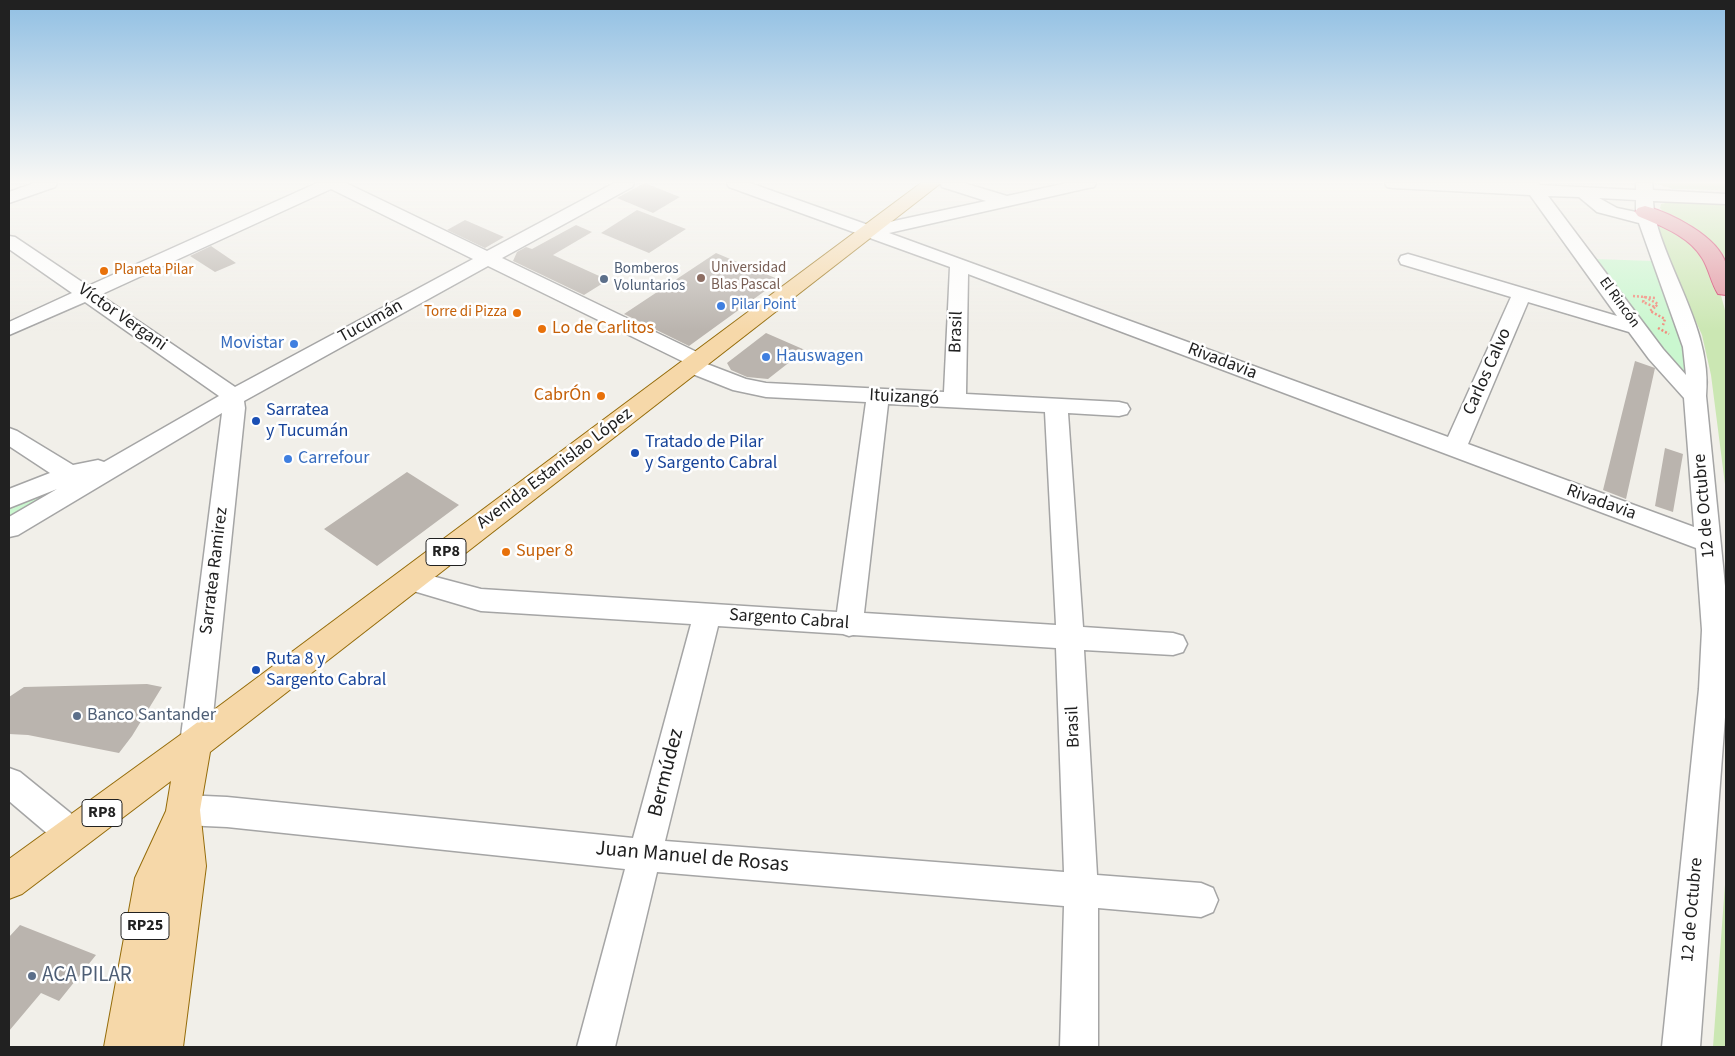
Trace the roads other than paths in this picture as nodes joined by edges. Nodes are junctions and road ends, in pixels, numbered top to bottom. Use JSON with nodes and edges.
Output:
{"nodes":[{"id":1,"x":223,"y":232,"type":"edge"},
{"id":2,"x":432,"y":232,"type":"edge"},
{"id":3,"x":536,"y":232,"type":"edge"},
{"id":4,"x":868,"y":232,"type":"joint"},
{"id":5,"x":1580,"y":232,"type":"edge"},
{"id":6,"x":1650,"y":232,"type":"edge"},
{"id":7,"x":1687,"y":232,"type":"edge"},
{"id":8,"x":9,"y":241,"type":"edge"},
{"id":9,"x":487,"y":259,"type":"junction"},
{"id":10,"x":1408,"y":260,"type":"dead end"},
{"id":11,"x":959,"y":264,"type":"junction"},
{"id":12,"x":1726,"y":288,"type":"edge"},
{"id":13,"x":87,"y":294,"type":"junction"},
{"id":14,"x":1522,"y":294,"type":"junction"},
{"id":15,"x":1646,"y":327,"type":"junction"},
{"id":16,"x":9,"y":329,"type":"edge"},
{"id":17,"x":695,"y":363,"type":"junction"},
{"id":18,"x":878,"y":396,"type":"junction"},
{"id":19,"x":1695,"y":396,"type":"junction"},
{"id":20,"x":232,"y":398,"type":"junction"},
{"id":21,"x":955,"y":401,"type":"junction"},
{"id":22,"x":1056,"y":407,"type":"junction"},
{"id":23,"x":1119,"y":409,"type":"dead end"},
{"id":24,"x":9,"y":436,"type":"edge"},
{"id":25,"x":1454,"y":449,"type":"junction"},
{"id":26,"x":36,"y":452,"type":"junction"},
{"id":27,"x":118,"y":464,"type":"junction"},
{"id":28,"x":70,"y":474,"type":"junction"},
{"id":29,"x":9,"y":495,"type":"edge"},
{"id":30,"x":9,"y":499,"type":"edge"},
{"id":31,"x":60,"y":499,"type":"junction"},
{"id":32,"x":9,"y":528,"type":"edge"},
{"id":33,"x":1708,"y":542,"type":"junction"},
{"id":34,"x":409,"y":580,"type":"junction"},
{"id":35,"x":708,"y":614,"type":"junction"},
{"id":36,"x":849,"y":625,"type":"junction"},
{"id":37,"x":1070,"y":639,"type":"junction"},
{"id":38,"x":1173,"y":644,"type":"dead end"},
{"id":39,"x":195,"y":744,"type":"junction"},
{"id":40,"x":9,"y":782,"type":"edge"},
{"id":41,"x":183,"y":810,"type":"junction"},
{"id":42,"x":73,"y":835,"type":"junction"},
{"id":43,"x":645,"y":855,"type":"junction"},
{"id":44,"x":9,"y":881,"type":"edge"},
{"id":45,"x":1081,"y":889,"type":"junction"},
{"id":46,"x":1201,"y":900,"type":"dead end"},
{"id":47,"x":124,"y":1047,"type":"edge"},
{"id":48,"x":162,"y":1047,"type":"edge"},
{"id":49,"x":596,"y":1047,"type":"edge"},
{"id":50,"x":1079,"y":1047,"type":"edge"},
{"id":51,"x":1680,"y":1047,"type":"edge"}],
"edges":[{"from":1,"to":13,"type":"street"},
{"from":2,"to":9,"type":"street","name":"Ituizangó"},
{"from":3,"to":9,"type":"street","name":"Tucumán"},
{"from":4,"to":11,"type":"street","name":"Rivadavia"},
{"from":4,"to":17,"type":"main road","name":"Avenida Estanislao López","number":"RP8"},
{"from":5,"to":15,"type":"street","name":"El Rincón"},
{"from":6,"to":19,"type":"street","name":"12 de Octubre"},
{"from":7,"to":12,"type":"highway"},
{"from":8,"to":13,"type":"street","name":"Víctor Vergani"},
{"from":9,"to":17,"type":"street","name":"Ituizangó"},
{"from":9,"to":20,"type":"street","name":"Tucumán"},
{"from":10,"to":14,"type":"street"},
{"from":11,"to":21,"type":"street","name":"Brasil"},
{"from":11,"to":25,"type":"street","name":"Rivadavia"},
{"from":13,"to":16,"type":"street"},
{"from":13,"to":20,"type":"street","name":"Víctor Vergani"},
{"from":14,"to":15,"type":"street"},
{"from":14,"to":25,"type":"street","name":"Carlos Calvo"},
{"from":15,"to":19,"type":"street","name":"El Rincón"},
{"from":17,"to":18,"type":"street","name":"Ituizangó"},
{"from":17,"to":34,"type":"main road","name":"Avenida Estanislao López","number":"RP8"},
{"from":18,"to":21,"type":"street","name":"Ituizangó"},
{"from":18,"to":36,"type":"street"},
{"from":19,"to":33,"type":"street","name":"12 de Octubre"},
{"from":20,"to":27,"type":"street","name":"Tucumán"},
{"from":20,"to":39,"type":"street","name":"Sarratea Ramirez","number":"RP25"},
{"from":21,"to":22,"type":"street","name":"Ituizangó"},
{"from":22,"to":23,"type":"street","name":"Ituizangó"},
{"from":22,"to":37,"type":"street","name":"Brasil"},
{"from":24,"to":26,"type":"street"},
{"from":25,"to":33,"type":"street","name":"Rivadavia"},
{"from":26,"to":28,"type":"street"},
{"from":26,"to":29,"type":"street"},
{"from":27,"to":28,"type":"street","name":"Tucumán"},
{"from":27,"to":31,"type":"street","name":"Tucumán"},
{"from":28,"to":30,"type":"street","name":"Tucumán"},
{"from":28,"to":31,"type":"street"},
{"from":31,"to":32,"type":"street","name":"Tucumán"},
{"from":33,"to":51,"type":"street","name":"12 de Octubre"},
{"from":34,"to":35,"type":"street","name":"Sargento Cabral"},
{"from":34,"to":39,"type":"main road","name":"Avenida Estanislao López","number":"RP8"},
{"from":35,"to":36,"type":"street","name":"Sargento Cabral"},
{"from":35,"to":43,"type":"street","name":"Bermúdez"},
{"from":36,"to":37,"type":"street","name":"Sargento Cabral"},
{"from":37,"to":38,"type":"street","name":"Sargento Cabral"},
{"from":37,"to":45,"type":"street","name":"Brasil"},
{"from":39,"to":41,"type":"main road","number":"RP25"},
{"from":39,"to":42,"type":"main road","name":"Avenida Estanislao López","number":"RP8"},
{"from":40,"to":42,"type":"street"},
{"from":41,"to":43,"type":"street","name":"Juan Manuel de Rosas"},
{"from":41,"to":47,"type":"main road","number":"RP25"},
{"from":41,"to":48,"type":"main road","number":"RP25"},
{"from":42,"to":44,"type":"main road","name":"Avenida Estanislao López","number":"RP8"},
{"from":43,"to":45,"type":"street","name":"Juan Manuel de Rosas"},
{"from":43,"to":49,"type":"street","name":"Bermúdez"},
{"from":45,"to":46,"type":"street","name":"Juan Manuel de Rosas"},
{"from":45,"to":50,"type":"street","name":"Brasil"}]}
